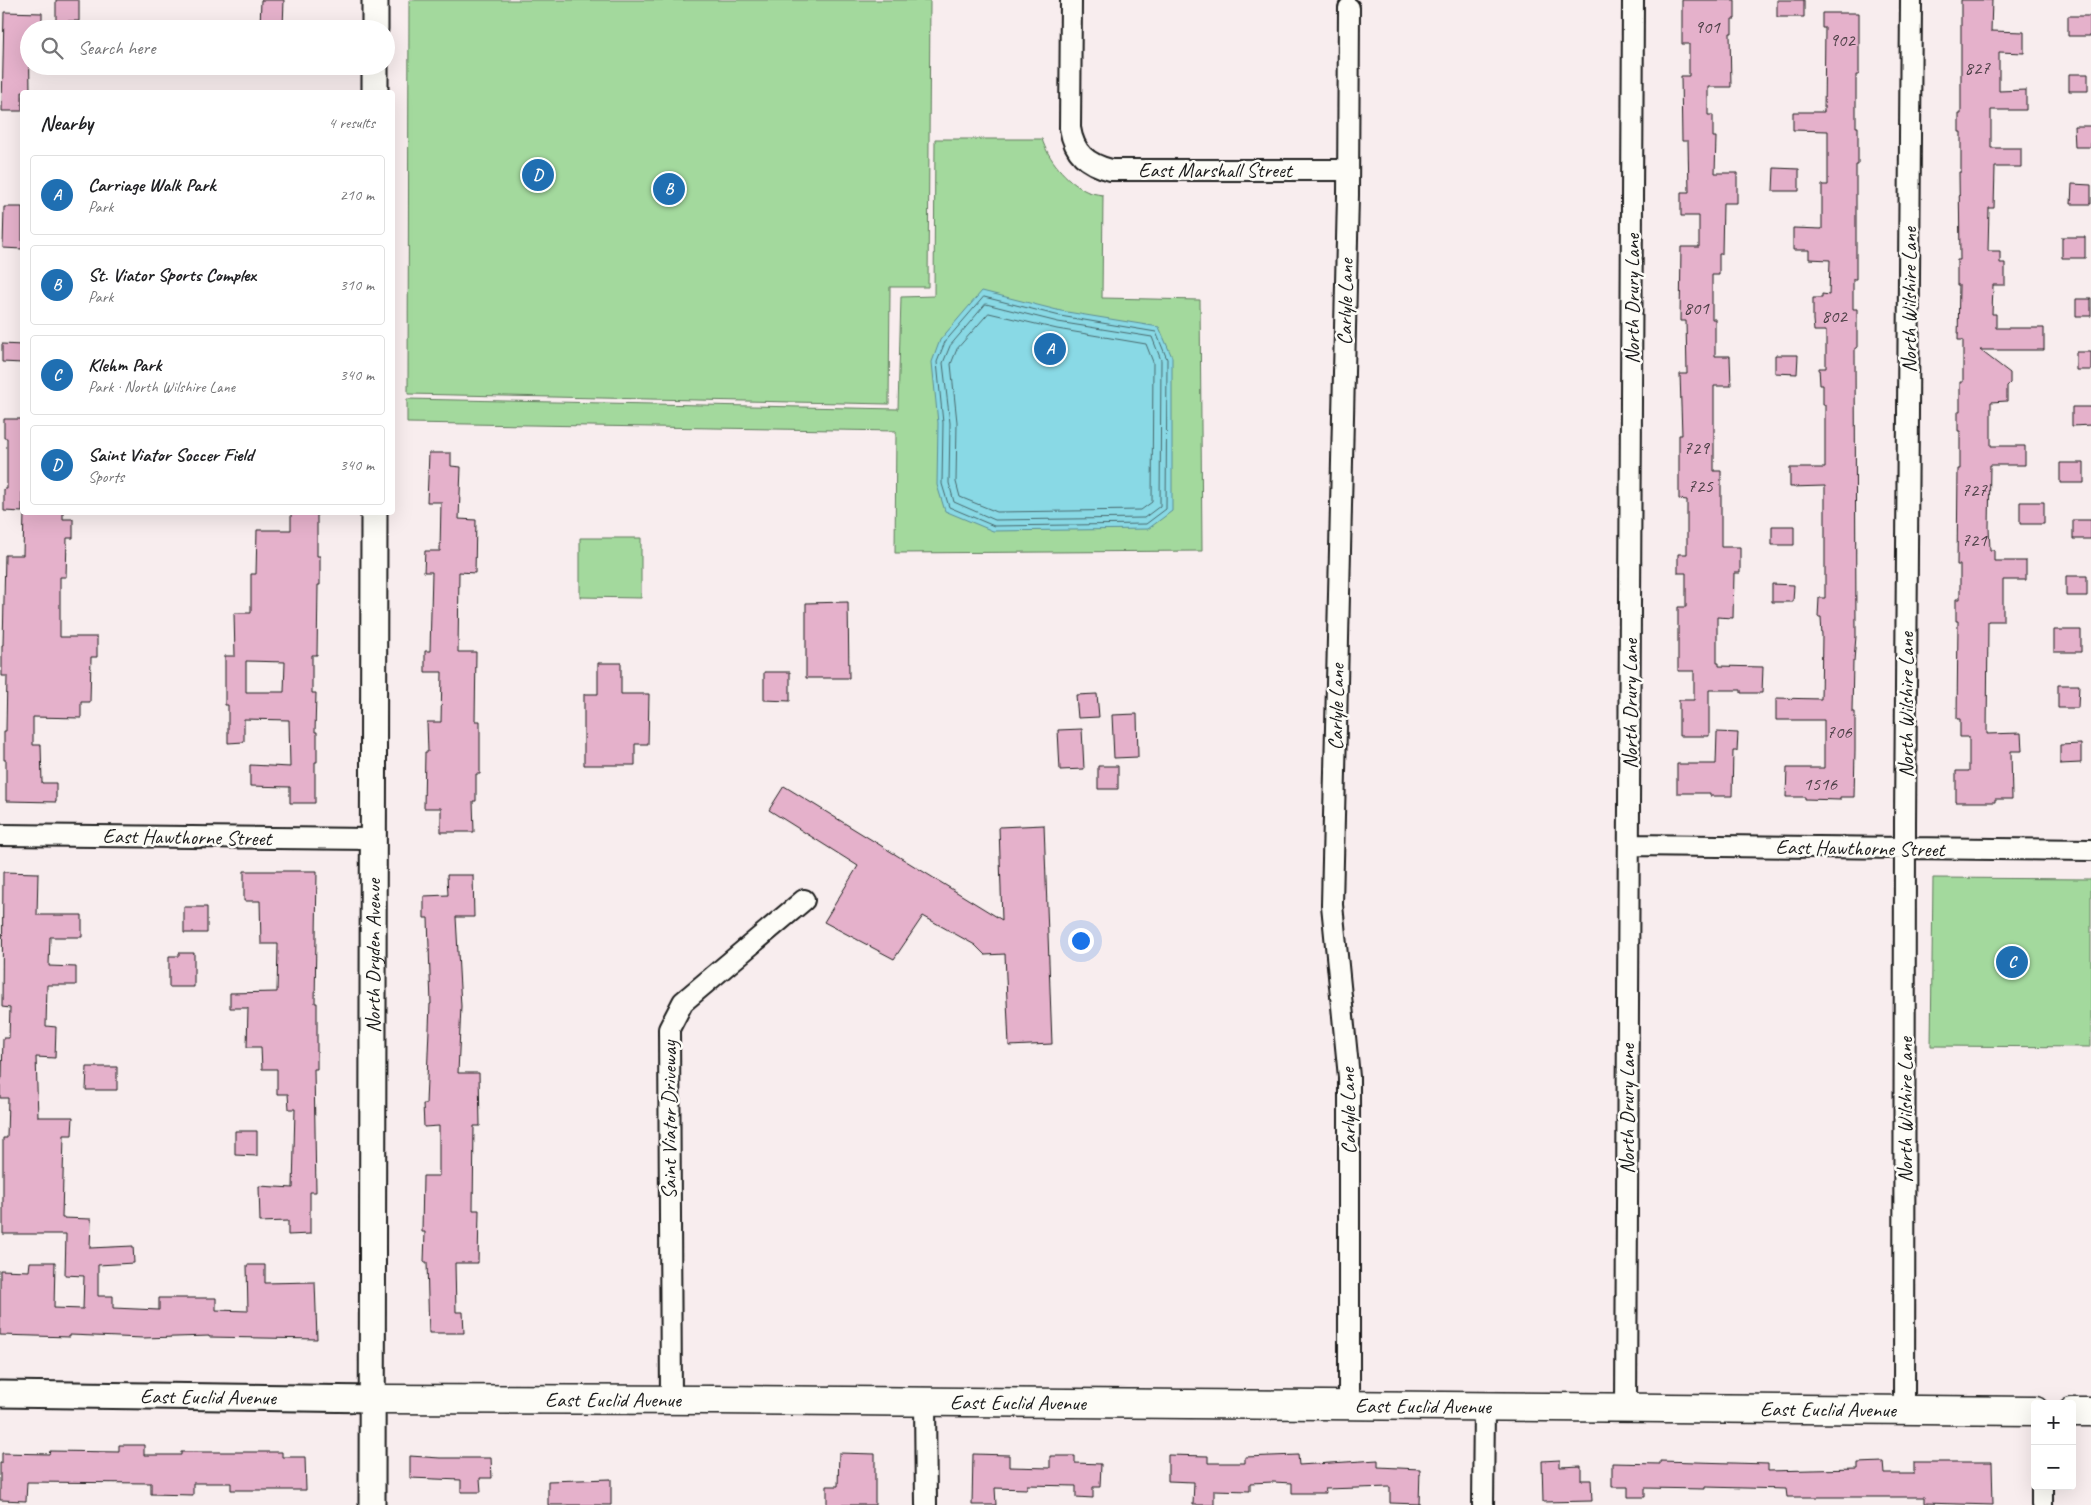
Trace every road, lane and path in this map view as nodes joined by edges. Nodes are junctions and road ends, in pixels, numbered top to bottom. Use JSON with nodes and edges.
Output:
{"nodes":[{"id":1,"x":375,"y":0,"type":"edge"},
{"id":2,"x":1070,"y":0,"type":"edge"},
{"id":3,"x":1633,"y":0,"type":"edge"},
{"id":4,"x":1911,"y":0,"type":"edge"},
{"id":5,"x":1349,"y":8,"type":"dead end"},
{"id":6,"x":375,"y":20,"type":"edge"},
{"id":7,"x":375,"y":75,"type":"edge"},
{"id":8,"x":375,"y":90,"type":"edge"},
{"id":9,"x":1348,"y":170,"type":"junction"},
{"id":10,"x":374,"y":515,"type":"edge"},
{"id":11,"x":0,"y":836,"type":"edge"},
{"id":12,"x":373,"y":839,"type":"junction"},
{"id":13,"x":1629,"y":845,"type":"junction"},
{"id":14,"x":1905,"y":848,"type":"junction"},
{"id":15,"x":2091,"y":850,"type":"edge"},
{"id":16,"x":804,"y":900,"type":"dead end"},
{"id":17,"x":0,"y":1394,"type":"edge"},
{"id":18,"x":374,"y":1399,"type":"junction"},
{"id":19,"x":671,"y":1400,"type":"junction"},
{"id":20,"x":925,"y":1402,"type":"junction"},
{"id":21,"x":1349,"y":1406,"type":"junction"},
{"id":22,"x":1484,"y":1407,"type":"junction"},
{"id":23,"x":1626,"y":1408,"type":"junction"},
{"id":24,"x":1904,"y":1410,"type":"junction"},
{"id":25,"x":2031,"y":1411,"type":"edge"},
{"id":26,"x":2076,"y":1412,"type":"edge"},
{"id":27,"x":2091,"y":1412,"type":"edge"},
{"id":28,"x":2042,"y":1490,"type":"edge"},
{"id":29,"x":372,"y":1505,"type":"edge"},
{"id":30,"x":926,"y":1505,"type":"edge"},
{"id":31,"x":1483,"y":1505,"type":"edge"},
{"id":32,"x":2042,"y":1505,"type":"edge"}],
"edges":[{"from":1,"to":6,"type":"street"},
{"from":2,"to":9,"type":"street","name":"East Marshall Street"},
{"from":3,"to":13,"type":"street","name":"North Drury Lane"},
{"from":4,"to":14,"type":"street","name":"North Wilshire Lane"},
{"from":5,"to":9,"type":"street","name":"Carlyle Lane"},
{"from":7,"to":8,"type":"street"},
{"from":9,"to":21,"type":"street","name":"Carlyle Lane"},
{"from":10,"to":12,"type":"street","name":"North Dryden Avenue"},
{"from":11,"to":12,"type":"street","name":"East Hawthorne Street"},
{"from":12,"to":18,"type":"street","name":"North Dryden Avenue"},
{"from":13,"to":14,"type":"street","name":"East Hawthorne Street"},
{"from":13,"to":23,"type":"street","name":"North Drury Lane"},
{"from":14,"to":15,"type":"street","name":"East Hawthorne Street"},
{"from":14,"to":24,"type":"street","name":"North Wilshire Lane"},
{"from":16,"to":19,"type":"street","name":"Saint Viator Driveway"},
{"from":17,"to":18,"type":"street","name":"East Euclid Avenue"},
{"from":18,"to":19,"type":"main road","name":"East Euclid Avenue"},
{"from":18,"to":29,"type":"street","name":"North Dryden Avenue"},
{"from":19,"to":20,"type":"main road","name":"East Euclid Avenue"},
{"from":20,"to":21,"type":"main road","name":"East Euclid Avenue"},
{"from":20,"to":30,"type":"street"},
{"from":21,"to":22,"type":"main road","name":"East Euclid Avenue"},
{"from":22,"to":23,"type":"main road","name":"East Euclid Avenue"},
{"from":22,"to":31,"type":"street"},
{"from":23,"to":24,"type":"main road","name":"East Euclid Avenue"},
{"from":24,"to":25,"type":"main road","name":"East Euclid Avenue"},
{"from":26,"to":27,"type":"main road"},
{"from":28,"to":32,"type":"street"}]}
